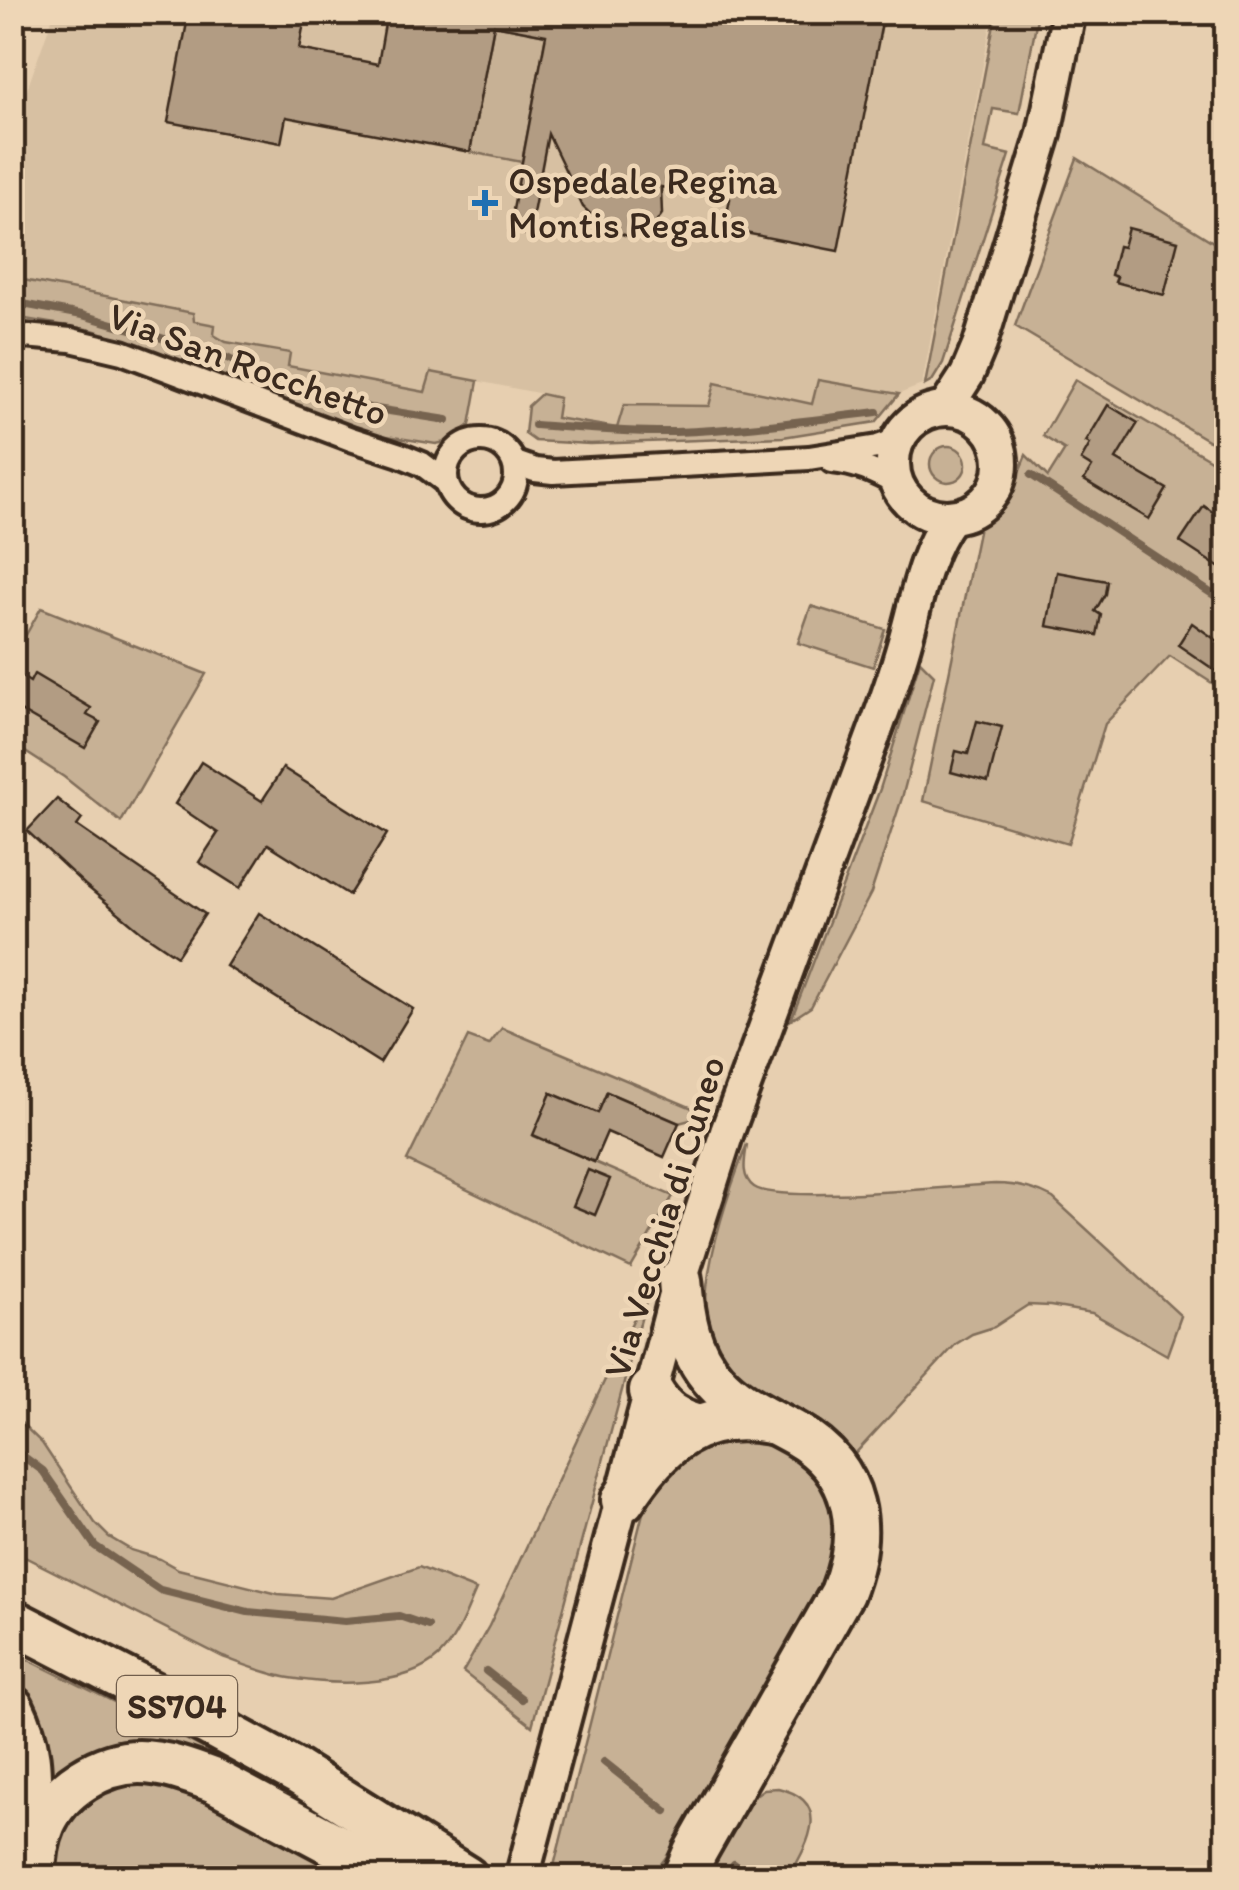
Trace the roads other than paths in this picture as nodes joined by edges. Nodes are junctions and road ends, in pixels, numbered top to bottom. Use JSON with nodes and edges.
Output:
{"nodes":[{"id":1,"x":1069,"y":12,"type":"edge"},
{"id":2,"x":12,"y":336,"type":"edge"},
{"id":3,"x":980,"y":344,"type":"junction"},
{"id":4,"x":945,"y":409,"type":"junction"},
{"id":5,"x":978,"y":419,"type":"junction"},
{"id":6,"x":898,"y":440,"type":"junction"},
{"id":7,"x":454,"y":451,"type":"junction"},
{"id":8,"x":400,"y":455,"type":"junction"},
{"id":9,"x":809,"y":458,"type":"junction"},
{"id":10,"x":515,"y":463,"type":"junction"},
{"id":11,"x":553,"y":472,"type":"junction"},
{"id":12,"x":446,"y":482,"type":"junction"},
{"id":13,"x":897,"y":484,"type":"junction"},
{"id":14,"x":514,"y":490,"type":"junction"},
{"id":15,"x":935,"y":514,"type":"junction"},
{"id":16,"x":680,"y":1280,"type":"junction"},
{"id":17,"x":712,"y":1378,"type":"junction"},
{"id":18,"x":652,"y":1388,"type":"junction"},
{"id":19,"x":770,"y":1422,"type":"junction"},
{"id":20,"x":700,"y":1426,"type":"junction"},
{"id":21,"x":623,"y":1500,"type":"junction"},
{"id":22,"x":12,"y":1621,"type":"edge"},
{"id":23,"x":12,"y":1708,"type":"edge"},
{"id":24,"x":338,"y":1798,"type":"junction"},
{"id":25,"x":684,"y":1869,"type":"edge"},
{"id":26,"x":33,"y":1878,"type":"edge"},
{"id":27,"x":396,"y":1878,"type":"edge"},
{"id":28,"x":466,"y":1878,"type":"edge"},
{"id":29,"x":503,"y":1878,"type":"edge"},
{"id":30,"x":522,"y":1878,"type":"edge"}],
"edges":[{"from":1,"to":3,"type":"street"},
{"from":2,"to":8,"type":"street","name":"Via San Rocchetto"},
{"from":3,"to":4,"type":"street"},
{"from":3,"to":5,"type":"street"},
{"from":4,"to":5,"type":"street"},
{"from":4,"to":6,"type":"street"},
{"from":5,"to":15,"type":"street"},
{"from":6,"to":9,"type":"street","name":"Via San Rocchetto"},
{"from":6,"to":13,"type":"street"},
{"from":7,"to":8,"type":"street","name":"Via San Rocchetto"},
{"from":7,"to":10,"type":"street","name":"Via San Rocchetto"},
{"from":7,"to":12,"type":"street"},
{"from":8,"to":12,"type":"street","name":"Via San Rocchetto"},
{"from":9,"to":11,"type":"street","name":"Via San Rocchetto"},
{"from":9,"to":13,"type":"street","name":"Via San Rocchetto"},
{"from":10,"to":11,"type":"street","name":"Via San Rocchetto"},
{"from":10,"to":14,"type":"street"},
{"from":11,"to":14,"type":"street","name":"Via San Rocchetto"},
{"from":12,"to":14,"type":"street","name":"Via San Rocchetto"},
{"from":13,"to":15,"type":"street"},
{"from":15,"to":16,"type":"street","name":"Via Vecchia di Cuneo"},
{"from":16,"to":17,"type":"highway"},
{"from":16,"to":18,"type":"street","name":"Via Vecchia di Cuneo"},
{"from":17,"to":18,"type":"highway"},
{"from":17,"to":19,"type":"highway"},
{"from":18,"to":20,"type":"highway"},
{"from":18,"to":21,"type":"street","name":"Via Vecchia di Cuneo"},
{"from":19,"to":20,"type":"highway"},
{"from":19,"to":25,"type":"highway"},
{"from":20,"to":21,"type":"highway"},
{"from":21,"to":30,"type":"street","name":"Via Vecchia di Cuneo"},
{"from":22,"to":24,"type":"highway","number":"SS704"},
{"from":23,"to":26,"type":"highway"},
{"from":24,"to":28,"type":"highway","number":"SS704"},
{"from":24,"to":29,"type":"highway"},
{"from":26,"to":27,"type":"highway"}]}
